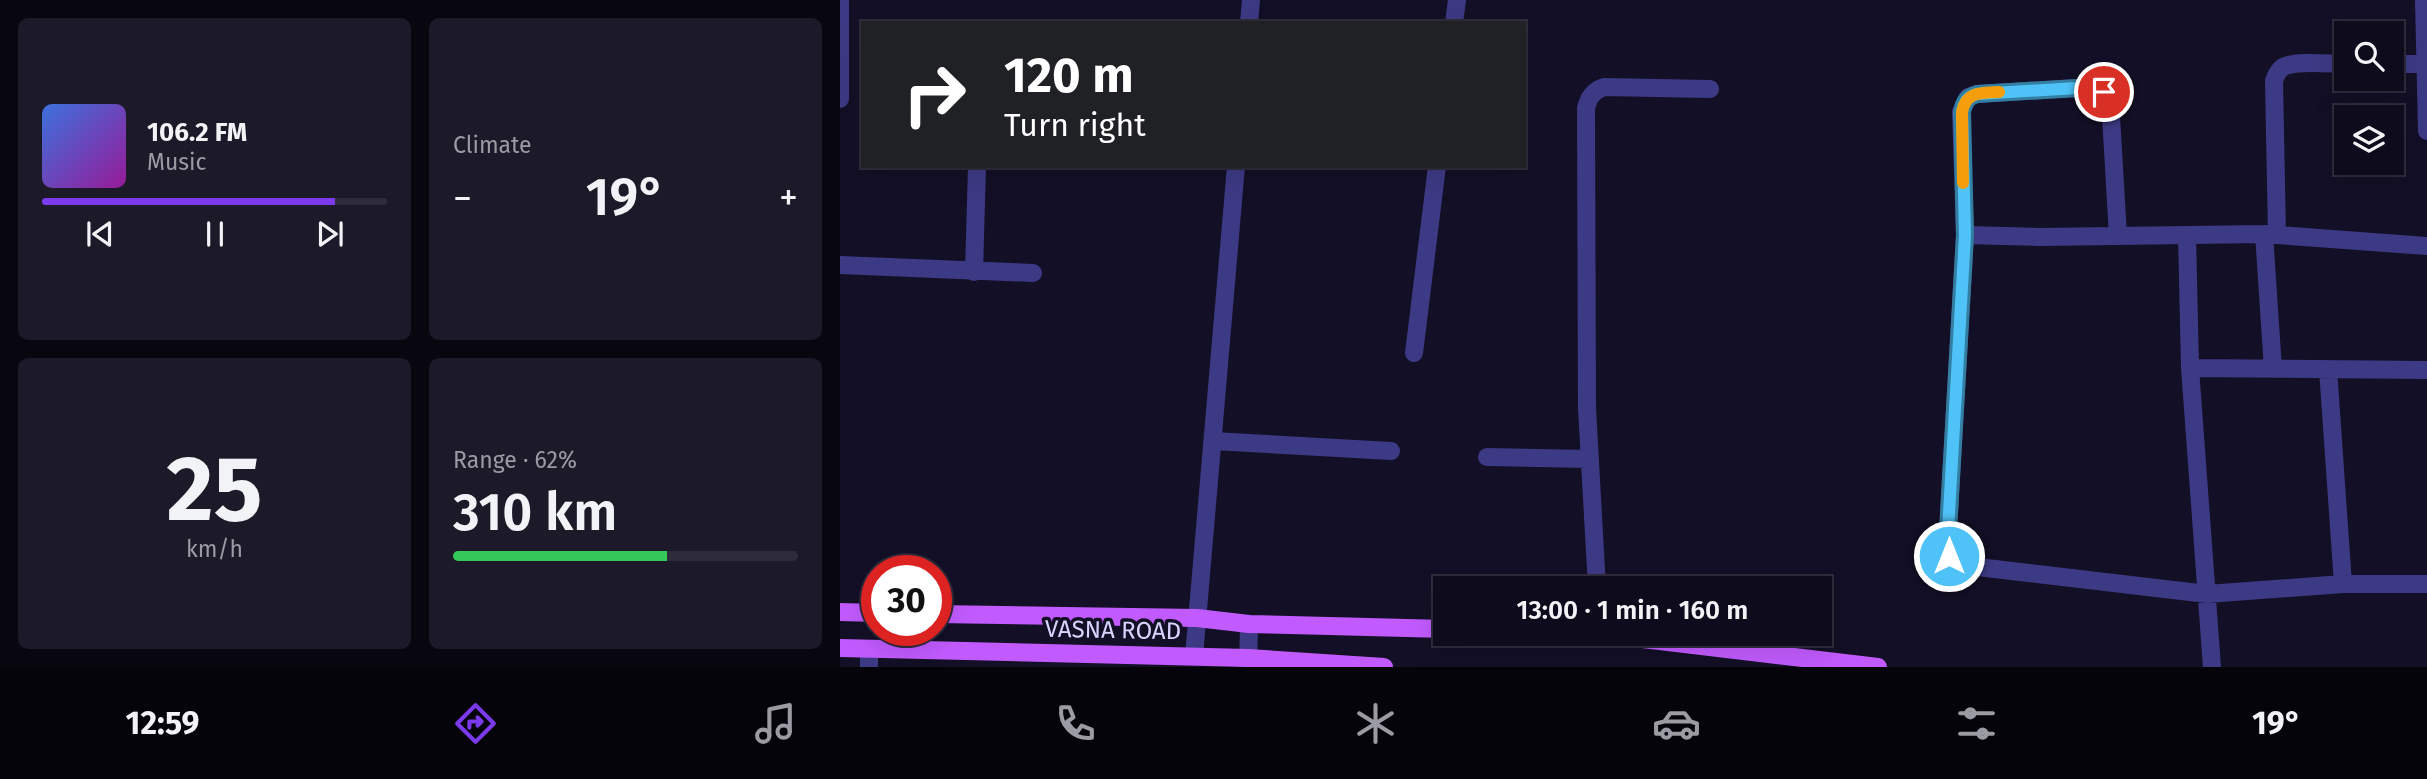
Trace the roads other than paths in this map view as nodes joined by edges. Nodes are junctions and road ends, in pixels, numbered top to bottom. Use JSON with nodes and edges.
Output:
{"nodes":[{"id":1,"x":1251,"y":0,"type":"edge"},
{"id":2,"x":1457,"y":0,"type":"edge"},
{"id":3,"x":2424,"y":0,"type":"edge"},
{"id":4,"x":840,"y":2,"type":"edge"},
{"id":5,"x":1249,"y":21,"type":"edge"},
{"id":6,"x":1454,"y":21,"type":"edge"},
{"id":7,"x":2334,"y":64,"type":"edge"},
{"id":8,"x":2404,"y":64,"type":"edge"},
{"id":9,"x":2425,"y":64,"type":"junction"},
{"id":10,"x":1710,"y":89,"type":"dead end"},
{"id":11,"x":840,"y":99,"type":"edge"},
{"id":12,"x":2427,"y":131,"type":"edge"},
{"id":13,"x":977,"y":168,"type":"edge"},
{"id":14,"x":1236,"y":168,"type":"edge"},
{"id":15,"x":1437,"y":168,"type":"edge"},
{"id":16,"x":1965,"y":235,"type":"junction"},
{"id":17,"x":2187,"y":235,"type":"junction"},
{"id":18,"x":2270,"y":235,"type":"junction"},
{"id":19,"x":2118,"y":236,"type":"junction"},
{"id":20,"x":2427,"y":246,"type":"edge"},
{"id":21,"x":840,"y":265,"type":"edge"},
{"id":22,"x":974,"y":272,"type":"junction"},
{"id":23,"x":1032,"y":273,"type":"dead end"},
{"id":24,"x":1414,"y":354,"type":"dead end"},
{"id":25,"x":2190,"y":368,"type":"junction"},
{"id":26,"x":2273,"y":369,"type":"junction"},
{"id":27,"x":2328,"y":369,"type":"junction"},
{"id":28,"x":2427,"y":370,"type":"edge"},
{"id":29,"x":1213,"y":440,"type":"junction"},
{"id":30,"x":1391,"y":452,"type":"dead end"},
{"id":31,"x":1487,"y":457,"type":"dead end"},
{"id":32,"x":1590,"y":459,"type":"junction"},
{"id":33,"x":1596,"y":576,"type":"edge"},
{"id":34,"x":2343,"y":584,"type":"junction"},
{"id":35,"x":2427,"y":584,"type":"edge"},
{"id":36,"x":2207,"y":594,"type":"junction"},
{"id":37,"x":840,"y":612,"type":"edge"},
{"id":38,"x":861,"y":613,"type":"edge"},
{"id":39,"x":952,"y":614,"type":"edge"},
{"id":40,"x":1197,"y":618,"type":"junction"},
{"id":41,"x":1248,"y":624,"type":"junction"},
{"id":42,"x":1433,"y":629,"type":"edge"},
{"id":43,"x":1702,"y":646,"type":"edge"},
{"id":44,"x":840,"y":648,"type":"edge"},
{"id":45,"x":1194,"y":656,"type":"junction"},
{"id":46,"x":869,"y":658,"type":"edge"},
{"id":47,"x":1248,"y":662,"type":"edge"},
{"id":48,"x":1384,"y":667,"type":"edge"},
{"id":49,"x":1878,"y":667,"type":"edge"},
{"id":50,"x":2212,"y":667,"type":"edge"}],
"edges":[{"from":1,"to":5,"type":"street"},
{"from":2,"to":6,"type":"street"},
{"from":3,"to":9,"type":"street"},
{"from":4,"to":11,"type":"street"},
{"from":7,"to":18,"type":"street"},
{"from":8,"to":9,"type":"street"},
{"from":9,"to":12,"type":"street"},
{"from":10,"to":32,"type":"street"},
{"from":13,"to":22,"type":"street"},
{"from":14,"to":29,"type":"street"},
{"from":15,"to":24,"type":"street"},
{"from":16,"to":19,"type":"street"},
{"from":16,"to":19,"type":"street"},
{"from":16,"to":36,"type":"street"},
{"from":17,"to":18,"type":"street"},
{"from":17,"to":19,"type":"street"},
{"from":17,"to":25,"type":"street"},
{"from":18,"to":20,"type":"street"},
{"from":18,"to":26,"type":"street"},
{"from":21,"to":22,"type":"street"},
{"from":22,"to":23,"type":"street"},
{"from":25,"to":26,"type":"street"},
{"from":25,"to":36,"type":"street"},
{"from":26,"to":27,"type":"street"},
{"from":27,"to":28,"type":"street"},
{"from":27,"to":34,"type":"street"},
{"from":29,"to":30,"type":"street"},
{"from":29,"to":40,"type":"street"},
{"from":31,"to":32,"type":"street"},
{"from":32,"to":33,"type":"street"},
{"from":34,"to":35,"type":"street"},
{"from":34,"to":36,"type":"street"},
{"from":36,"to":50,"type":"street"},
{"from":37,"to":38,"type":"main road"},
{"from":39,"to":40,"type":"main road","name":"VASNA ROAD"},
{"from":40,"to":41,"type":"main road","name":"VASNA ROAD"},
{"from":40,"to":45,"type":"street"},
{"from":41,"to":42,"type":"main road","name":"VASNA ROAD"},
{"from":41,"to":47,"type":"street"},
{"from":43,"to":49,"type":"main road"},
{"from":44,"to":46,"type":"main road","name":"VASNA ROAD"},
{"from":45,"to":46,"type":"main road","name":"VASNA ROAD"},
{"from":45,"to":47,"type":"main road","name":"VASNA ROAD"},
{"from":47,"to":48,"type":"main road","name":"VASNA ROAD"}]}
